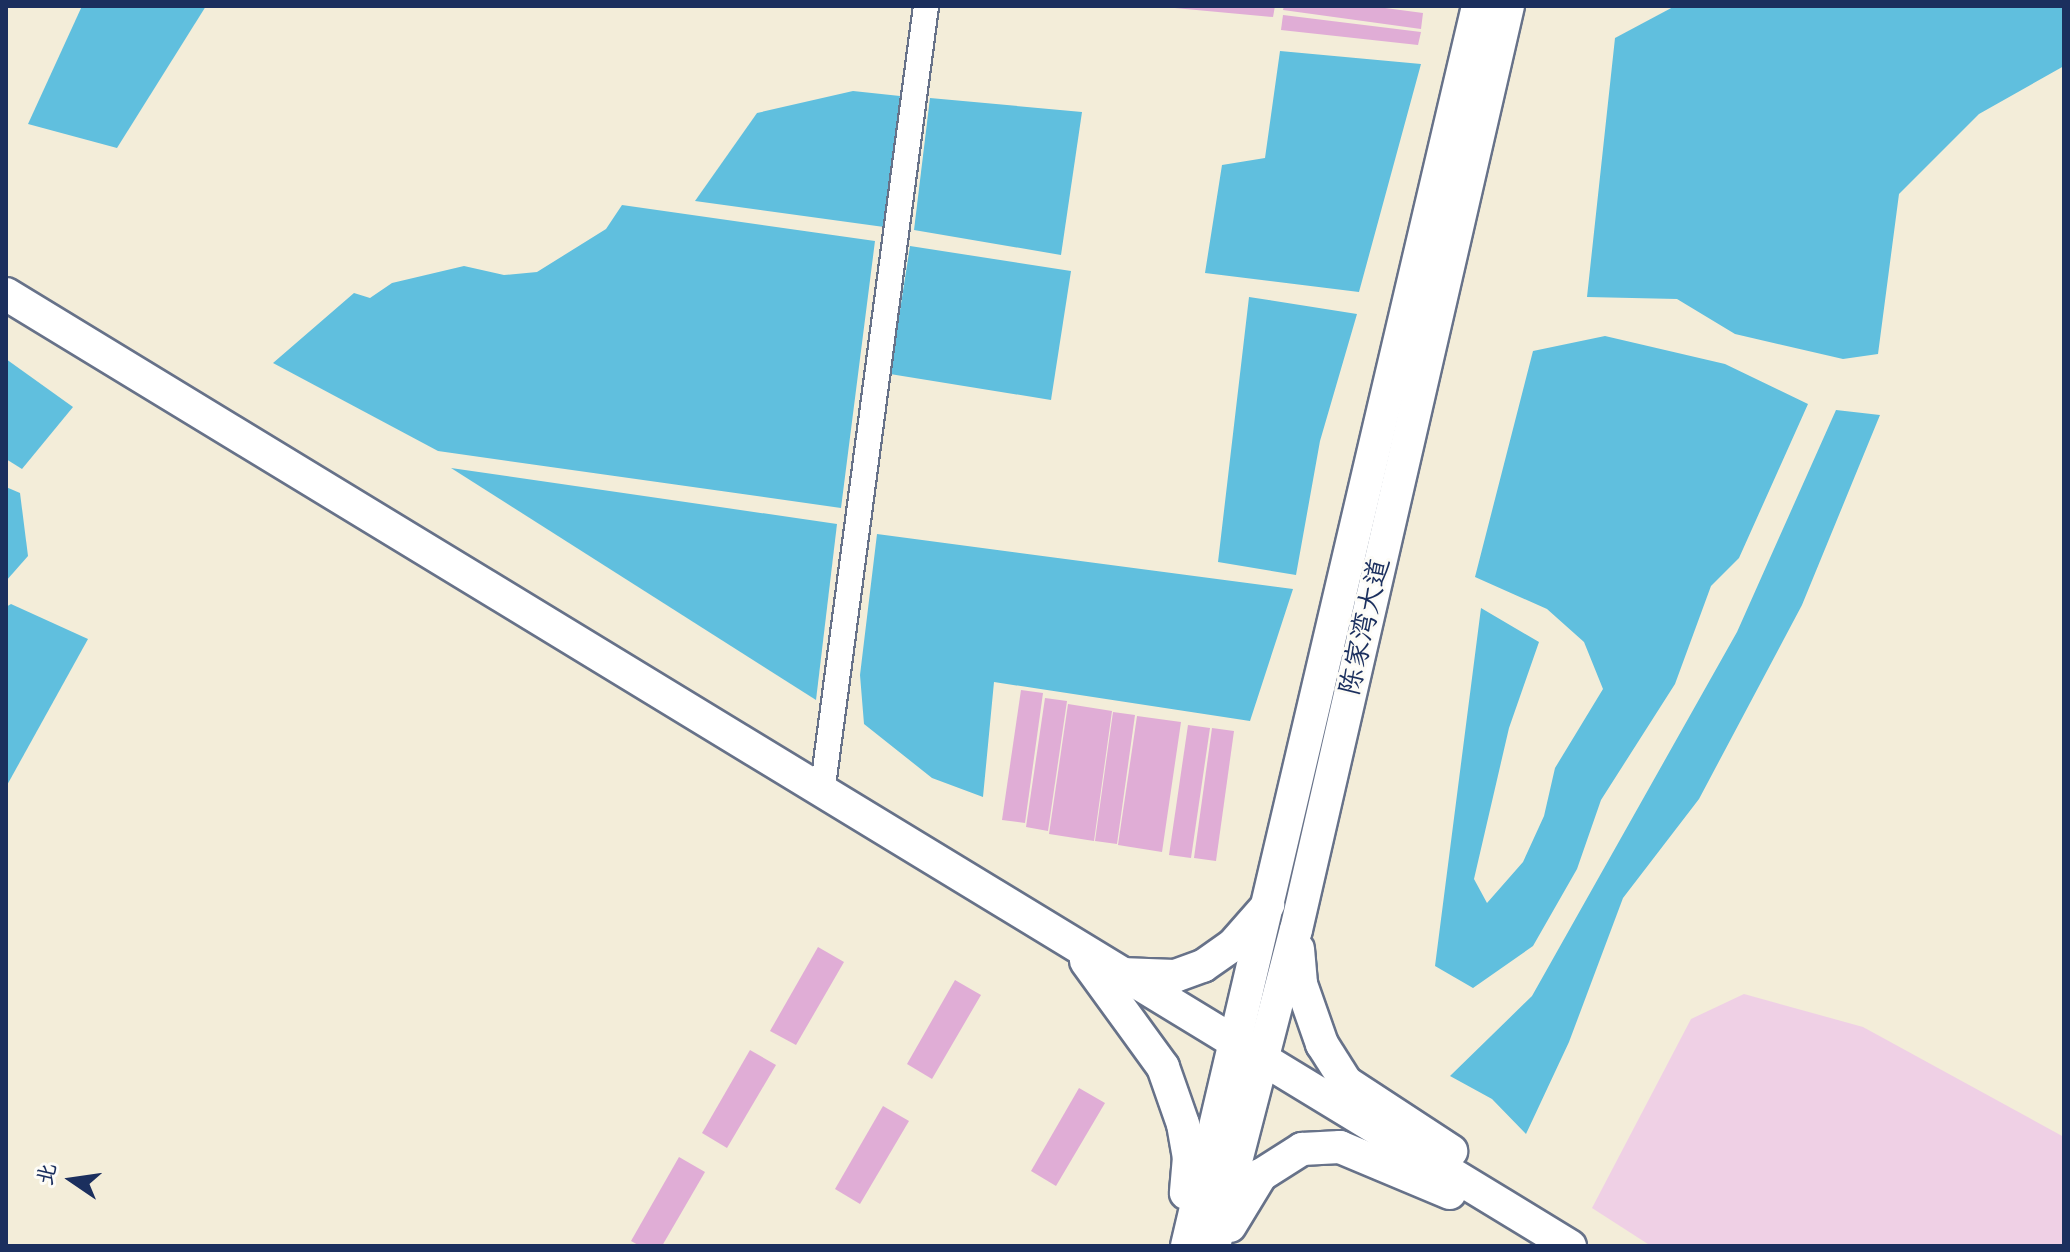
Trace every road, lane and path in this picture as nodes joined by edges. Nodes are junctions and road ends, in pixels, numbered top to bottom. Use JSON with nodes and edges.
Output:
{"nodes":[{"id":1,"x":926,"y":6,"type":"edge"},
{"id":2,"x":1478,"y":6,"type":"edge"},
{"id":3,"x":1508,"y":6,"type":"edge"},
{"id":4,"x":6,"y":294,"type":"edge"},
{"id":5,"x":822,"y":793,"type":"junction"},
{"id":6,"x":1270,"y":903,"type":"junction"},
{"id":7,"x":1296,"y":930,"type":"junction"},
{"id":8,"x":1077,"y":948,"type":"junction"},
{"id":9,"x":1119,"y":974,"type":"junction"},
{"id":10,"x":1250,"y":1054,"type":"junction"},
{"id":11,"x":1564,"y":1242,"type":"edge"},
{"id":12,"x":1185,"y":1246,"type":"edge"},
{"id":13,"x":1216,"y":1246,"type":"edge"}],
"edges":[{"from":1,"to":5,"type":"street"},
{"from":2,"to":6,"type":"main road","name":"陈家湾大道"},
{"from":3,"to":7,"type":"main road","name":"陈家湾大道"},
{"from":4,"to":5,"type":"main road"},
{"from":5,"to":8,"type":"main road"},
{"from":6,"to":9,"type":"main road"},
{"from":6,"to":10,"type":"main road","name":"陈家湾大道"},
{"from":7,"to":10,"type":"main road","name":"陈家湾大道"},
{"from":7,"to":11,"type":"main road"},
{"from":8,"to":9,"type":"main road"},
{"from":8,"to":12,"type":"main road"},
{"from":9,"to":10,"type":"main road"},
{"from":10,"to":11,"type":"main road"},
{"from":10,"to":12,"type":"main road","name":"陈家湾大道"},
{"from":10,"to":13,"type":"main road","name":"陈家湾大道"},
{"from":11,"to":13,"type":"main road"}]}
